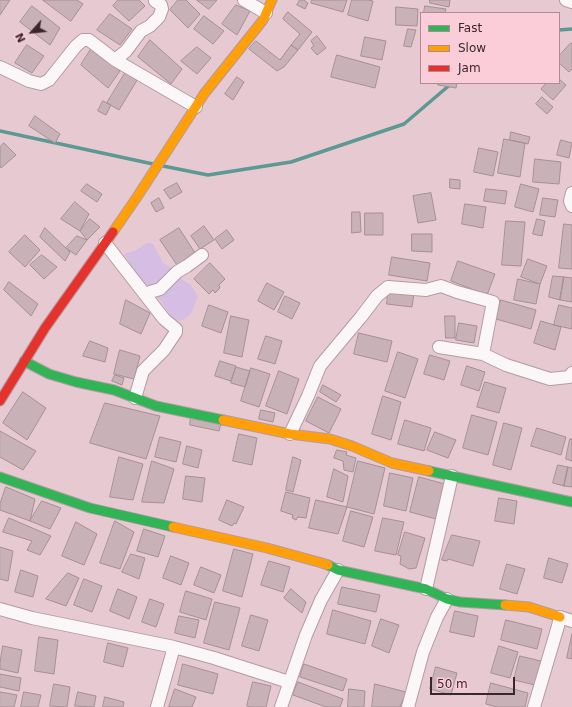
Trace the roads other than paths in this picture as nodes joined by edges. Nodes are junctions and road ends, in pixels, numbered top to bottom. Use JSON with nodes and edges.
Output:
{"nodes":[{"id":1,"x":244,"y":0,"type":"edge"},
{"id":2,"x":272,"y":0,"type":"edge"},
{"id":3,"x":566,"y":0,"type":"edge"},
{"id":4,"x":155,"y":1,"type":"edge"},
{"id":5,"x":572,"y":2,"type":"edge"},
{"id":6,"x":266,"y":13,"type":"junction"},
{"id":7,"x":115,"y":60,"type":"junction"},
{"id":8,"x":0,"y":67,"type":"edge"},
{"id":9,"x":196,"y":107,"type":"junction"},
{"id":10,"x":572,"y":193,"type":"edge"},
{"id":11,"x":572,"y":206,"type":"edge"},
{"id":12,"x":105,"y":243,"type":"junction"},
{"id":13,"x":202,"y":255,"type":"dead end"},
{"id":14,"x":147,"y":297,"type":"junction"},
{"id":15,"x":439,"y":347,"type":"dead end"},
{"id":16,"x":483,"y":354,"type":"junction"},
{"id":17,"x":24,"y":361,"type":"junction"},
{"id":18,"x":572,"y":373,"type":"edge"},
{"id":19,"x":1,"y":396,"type":"edge"},
{"id":20,"x":135,"y":398,"type":"junction"},
{"id":21,"x":290,"y":434,"type":"junction"},
{"id":22,"x":452,"y":476,"type":"junction"},
{"id":23,"x":0,"y":478,"type":"edge"},
{"id":24,"x":572,"y":502,"type":"edge"},
{"id":25,"x":338,"y":570,"type":"junction"},
{"id":26,"x":426,"y":589,"type":"junction"},
{"id":27,"x":447,"y":599,"type":"junction"},
{"id":28,"x":0,"y":609,"type":"edge"},
{"id":29,"x":560,"y":617,"type":"junction"},
{"id":30,"x":572,"y":621,"type":"edge"},
{"id":31,"x":174,"y":647,"type":"junction"},
{"id":32,"x":289,"y":682,"type":"junction"},
{"id":33,"x":157,"y":707,"type":"edge"},
{"id":34,"x":281,"y":707,"type":"edge"},
{"id":35,"x":408,"y":707,"type":"edge"},
{"id":36,"x":534,"y":707,"type":"edge"}],
"edges":[{"from":1,"to":6,"type":"street"},
{"from":2,"to":6,"type":"street"},
{"from":3,"to":5,"type":"street"},
{"from":4,"to":7,"type":"street"},
{"from":6,"to":9,"type":"street"},
{"from":7,"to":8,"type":"street"},
{"from":7,"to":9,"type":"street"},
{"from":9,"to":12,"type":"street"},
{"from":10,"to":11,"type":"street"},
{"from":12,"to":14,"type":"street"},
{"from":12,"to":17,"type":"street"},
{"from":13,"to":14,"type":"street"},
{"from":14,"to":20,"type":"street"},
{"from":15,"to":16,"type":"street"},
{"from":16,"to":18,"type":"street"},
{"from":16,"to":21,"type":"street"},
{"from":17,"to":19,"type":"street"},
{"from":17,"to":20,"type":"street"},
{"from":20,"to":21,"type":"street"},
{"from":21,"to":22,"type":"street"},
{"from":22,"to":24,"type":"street"},
{"from":22,"to":26,"type":"street"},
{"from":23,"to":25,"type":"street"},
{"from":25,"to":26,"type":"street"},
{"from":25,"to":32,"type":"street"},
{"from":26,"to":27,"type":"street"},
{"from":27,"to":29,"type":"street"},
{"from":27,"to":35,"type":"street"},
{"from":28,"to":31,"type":"street"},
{"from":29,"to":30,"type":"street"},
{"from":29,"to":36,"type":"street"},
{"from":31,"to":32,"type":"street"},
{"from":31,"to":33,"type":"street"},
{"from":32,"to":34,"type":"street"}]}
